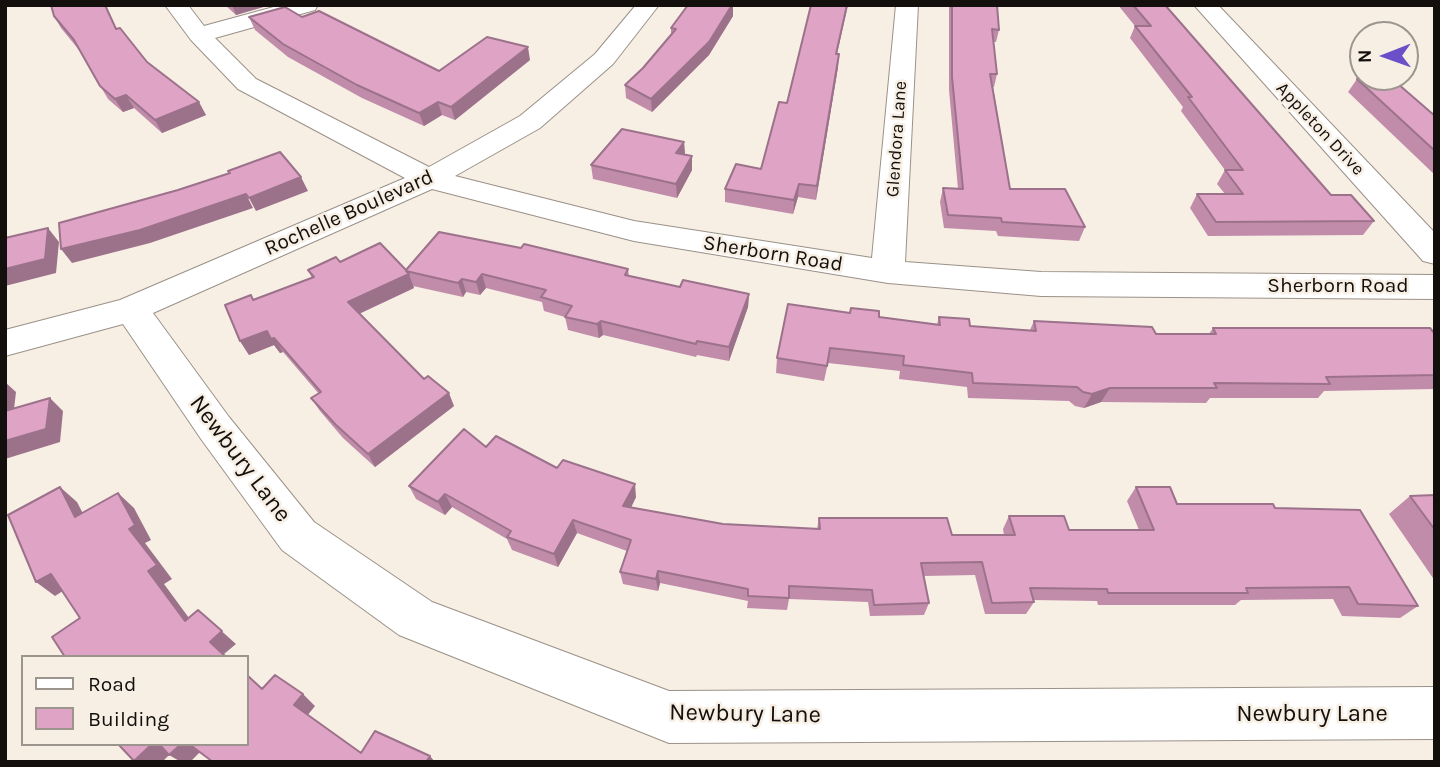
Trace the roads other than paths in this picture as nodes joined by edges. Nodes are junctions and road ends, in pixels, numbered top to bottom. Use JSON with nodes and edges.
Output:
{"nodes":[{"id":1,"x":176,"y":5,"type":"edge"},
{"id":2,"x":307,"y":5,"type":"edge"},
{"id":3,"x":648,"y":5,"type":"edge"},
{"id":4,"x":907,"y":5,"type":"edge"},
{"id":5,"x":1205,"y":5,"type":"edge"},
{"id":6,"x":199,"y":36,"type":"junction"},
{"id":7,"x":429,"y":179,"type":"junction"},
{"id":8,"x":1435,"y":253,"type":"edge"},
{"id":9,"x":888,"y":272,"type":"junction"},
{"id":10,"x":1435,"y":287,"type":"edge"},
{"id":11,"x":131,"y":309,"type":"junction"},
{"id":12,"x":5,"y":343,"type":"edge"},
{"id":13,"x":1435,"y":713,"type":"edge"}],
"edges":[{"from":1,"to":6,"type":"street","name":"Sherborn Road"},
{"from":2,"to":6,"type":"street"},
{"from":3,"to":7,"type":"street","name":"Rochelle Boulevard"},
{"from":4,"to":9,"type":"street","name":"Glendora Lane"},
{"from":5,"to":8,"type":"street","name":"Appleton Drive"},
{"from":6,"to":7,"type":"street","name":"Sherborn Road"},
{"from":7,"to":9,"type":"street","name":"Sherborn Road"},
{"from":7,"to":11,"type":"street","name":"Rochelle Boulevard"},
{"from":9,"to":10,"type":"street","name":"Sherborn Road"},
{"from":11,"to":12,"type":"street","name":"Rochelle Boulevard"},
{"from":11,"to":13,"type":"street","name":"Newbury Lane"}]}
